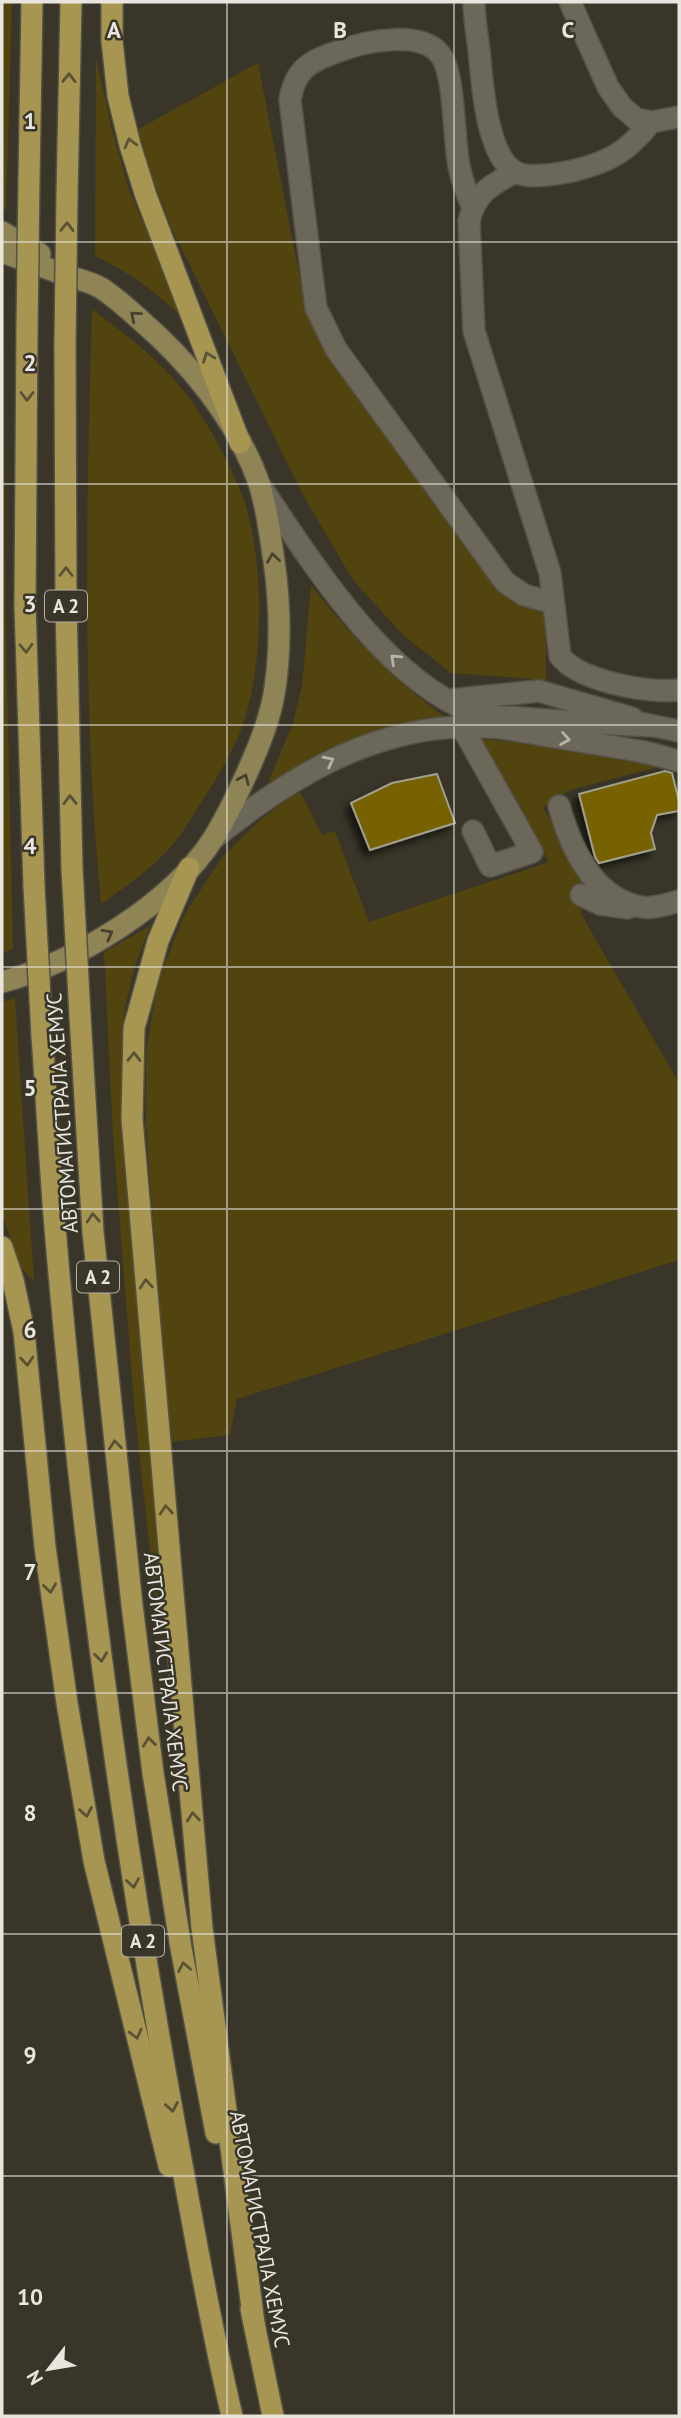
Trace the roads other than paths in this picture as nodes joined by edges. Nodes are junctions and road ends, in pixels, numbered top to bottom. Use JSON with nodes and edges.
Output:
{"nodes":[{"id":1,"x":32,"y":2,"type":"edge"},
{"id":2,"x":71,"y":2,"type":"edge"},
{"id":3,"x":112,"y":2,"type":"edge"},
{"id":4,"x":474,"y":2,"type":"edge"},
{"id":5,"x":570,"y":2,"type":"edge"},
{"id":6,"x":679,"y":117,"type":"edge"},
{"id":7,"x":652,"y":122,"type":"junction"},
{"id":8,"x":515,"y":172,"type":"junction"},
{"id":9,"x":472,"y":206,"type":"junction"},
{"id":10,"x":2,"y":232,"type":"edge"},
{"id":11,"x":2,"y":252,"type":"edge"},
{"id":12,"x":100,"y":287,"type":"junction"},
{"id":13,"x":240,"y":443,"type":"junction"},
{"id":14,"x":259,"y":484,"type":"junction"},
{"id":15,"x":554,"y":603,"type":"junction"},
{"id":16,"x":679,"y":690,"type":"edge"},
{"id":17,"x":463,"y":727,"type":"junction"},
{"id":18,"x":679,"y":731,"type":"edge"},
{"id":19,"x":640,"y":751,"type":"junction"},
{"id":20,"x":679,"y":751,"type":"edge"},
{"id":21,"x":679,"y":761,"type":"edge"},
{"id":22,"x":559,"y":806,"type":"dead end"},
{"id":23,"x":473,"y":831,"type":"dead end"},
{"id":24,"x":212,"y":840,"type":"junction"},
{"id":25,"x":189,"y":868,"type":"junction"},
{"id":26,"x":581,"y":895,"type":"dead end"},
{"id":27,"x":679,"y":901,"type":"edge"},
{"id":28,"x":644,"y":908,"type":"junction"},
{"id":29,"x":2,"y":982,"type":"edge"},
{"id":30,"x":2,"y":1247,"type":"edge"},
{"id":31,"x":254,"y":2323,"type":"junction"},
{"id":32,"x":214,"y":2338,"type":"junction"},
{"id":33,"x":232,"y":2416,"type":"edge"},
{"id":34,"x":274,"y":2416,"type":"edge"}],
"edges":[{"from":1,"to":32,"type":"highway","name":"АВТОМАГИСТРАЛА ХЕМУС","number":"A 2","one_way":true,"bridge":true},
{"from":31,"to":2,"type":"highway","name":"АВТОМАГИСТРАЛА ХЕМУС","number":"A 2","one_way":true,"bridge":true},
{"from":13,"to":3,"type":"highway","one_way":true},
{"from":4,"to":8,"type":"street"},
{"from":5,"to":7,"type":"street"},
{"from":6,"to":7,"type":"street"},
{"from":7,"to":8,"type":"street"},
{"from":8,"to":9,"type":"street"},
{"from":9,"to":15,"type":"street"},
{"from":9,"to":15,"type":"street"},
{"from":10,"to":12,"type":"main road"},
{"from":11,"to":12,"type":"main road"},
{"from":13,"to":12,"type":"main road","one_way":true},
{"from":13,"to":14,"type":"main road"},
{"from":18,"to":14,"type":"street","one_way":true},
{"from":24,"to":14,"type":"main road","one_way":true},
{"from":15,"to":16,"type":"street"},
{"from":17,"to":19,"type":"street","one_way":true},
{"from":17,"to":23,"type":"street"},
{"from":24,"to":17,"type":"street","one_way":true},
{"from":19,"to":20,"type":"street"},
{"from":19,"to":21,"type":"street"},
{"from":22,"to":28,"type":"street"},
{"from":24,"to":25,"type":"main road"},
{"from":29,"to":25,"type":"main road","one_way":true},
{"from":31,"to":25,"type":"highway","one_way":true},
{"from":26,"to":28,"type":"street"},
{"from":27,"to":28,"type":"street"},
{"from":30,"to":32,"type":"highway","one_way":true},
{"from":31,"to":34,"type":"highway","name":"АВТОМАГИСТРАЛА ХЕМУС","number":"A 2"},
{"from":32,"to":33,"type":"highway","name":"АВТОМАГИСТРАЛА ХЕМУС","number":"A 2"}]}
